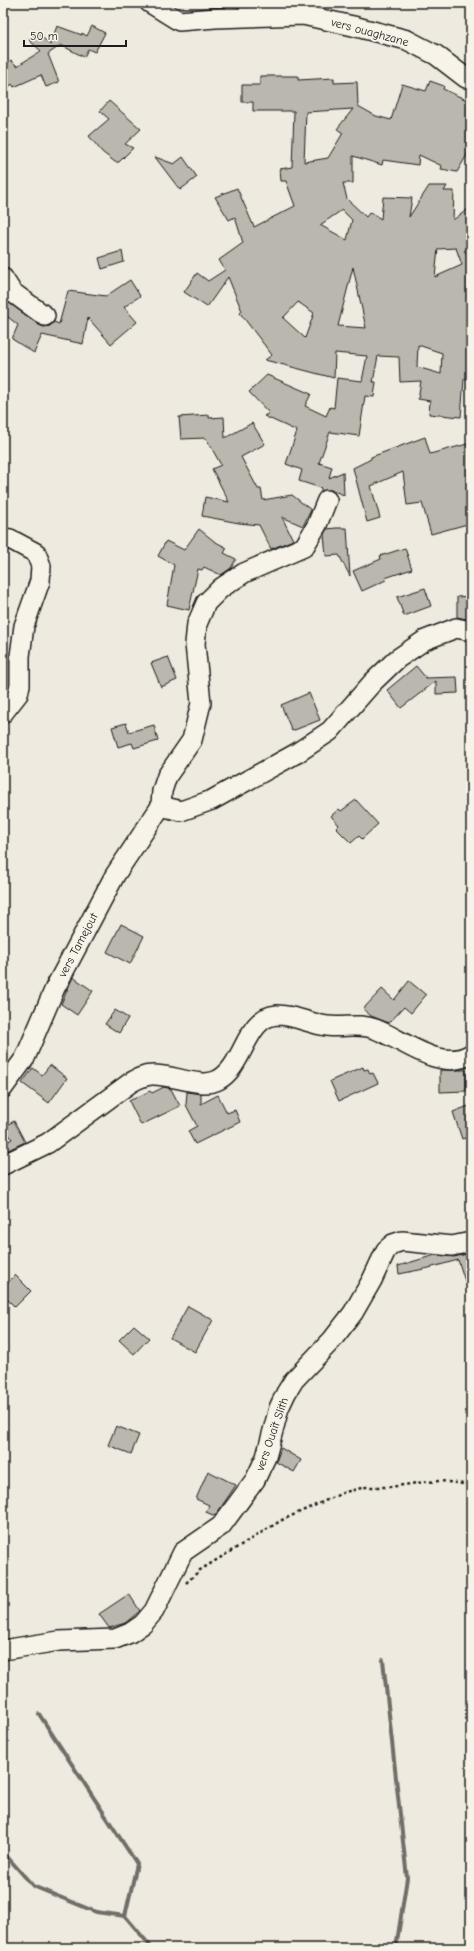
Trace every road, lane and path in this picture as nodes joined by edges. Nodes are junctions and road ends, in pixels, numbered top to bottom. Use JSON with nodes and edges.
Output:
{"nodes":[{"id":1,"x":150,"y":3,"type":"edge"},
{"id":2,"x":466,"y":78,"type":"dead end"},
{"id":3,"x":3,"y":278,"type":"edge"},
{"id":4,"x":45,"y":316,"type":"dead end"},
{"id":5,"x":327,"y":500,"type":"dead end"},
{"id":6,"x":3,"y":538,"type":"edge"},
{"id":7,"x":471,"y":631,"type":"edge"},
{"id":8,"x":3,"y":713,"type":"edge"},
{"id":9,"x":161,"y":806,"type":"junction"},
{"id":10,"x":471,"y":1054,"type":"edge"},
{"id":11,"x":3,"y":1088,"type":"edge"},
{"id":12,"x":3,"y":1165,"type":"edge"},
{"id":13,"x":471,"y":1242,"type":"edge"},
{"id":14,"x":471,"y":1485,"type":"edge"},
{"id":15,"x":184,"y":1586,"type":"dead end"},
{"id":16,"x":3,"y":1650,"type":"edge"}],
"edges":[{"from":1,"to":2,"type":"street","name":"vers ouaghzane"},
{"from":3,"to":4,"type":"street"},
{"from":5,"to":9,"type":"street"},
{"from":6,"to":8,"type":"street"},
{"from":7,"to":9,"type":"street"},
{"from":9,"to":11,"type":"street","name":"vers Tamejout"},
{"from":10,"to":12,"type":"street"},
{"from":13,"to":16,"type":"street","name":"vers Ouaït Slith"},
{"from":14,"to":15,"type":"path"}]}
